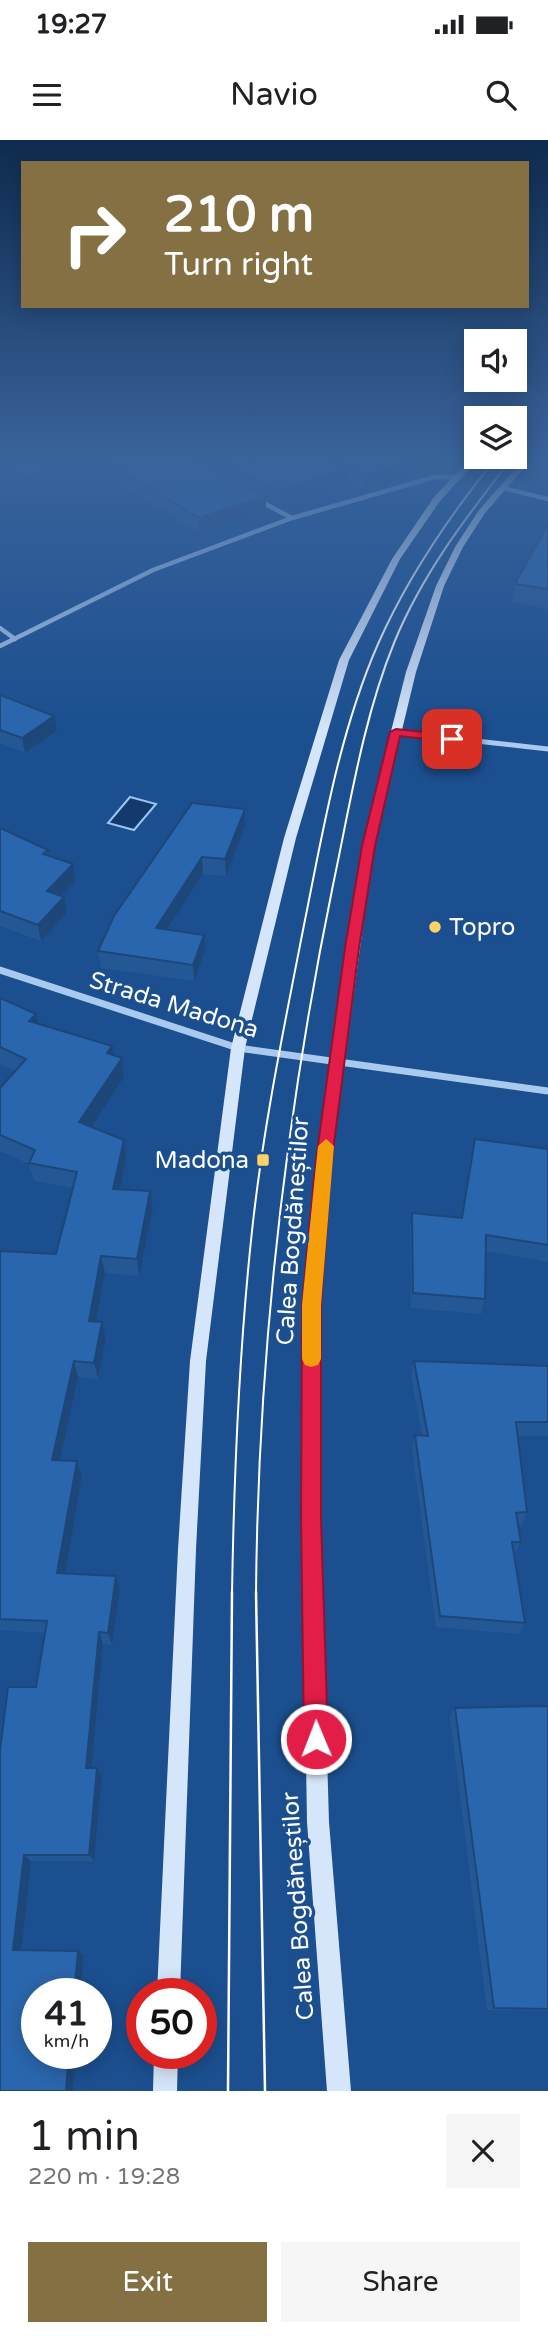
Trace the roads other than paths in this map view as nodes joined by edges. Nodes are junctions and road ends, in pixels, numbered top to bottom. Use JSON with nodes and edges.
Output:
{"nodes":[{"id":1,"x":209,"y":549,"type":"edge"},
{"id":2,"x":403,"y":549,"type":"edge"},
{"id":3,"x":461,"y":549,"type":"edge"},
{"id":4,"x":0,"y":628,"type":"edge"},
{"id":5,"x":15,"y":639,"type":"junction"},
{"id":6,"x":0,"y":646,"type":"edge"},
{"id":7,"x":396,"y":732,"type":"junction"},
{"id":8,"x":548,"y":749,"type":"edge"},
{"id":9,"x":0,"y":970,"type":"edge"},
{"id":10,"x":238,"y":1048,"type":"junction"},
{"id":11,"x":337,"y":1063,"type":"junction"},
{"id":12,"x":548,"y":1091,"type":"edge"},
{"id":13,"x":169,"y":1978,"type":"edge"},
{"id":14,"x":166,"y":2069,"type":"edge"},
{"id":15,"x":165,"y":2091,"type":"edge"},
{"id":16,"x":339,"y":2091,"type":"edge"}],
"edges":[{"from":1,"to":5,"type":"street"},
{"from":2,"to":10,"type":"main road"},
{"from":3,"to":7,"type":"main road","name":"Calea Bogdăneștilor"},
{"from":4,"to":5,"type":"street"},
{"from":5,"to":6,"type":"street"},
{"from":7,"to":8,"type":"street"},
{"from":7,"to":11,"type":"main road","name":"Calea Bogdăneștilor"},
{"from":9,"to":10,"type":"street","name":"Strada Madona"},
{"from":10,"to":11,"type":"street","name":"Strada Madona"},
{"from":10,"to":13,"type":"main road"},
{"from":11,"to":12,"type":"street","name":"Strada Madona"},
{"from":11,"to":16,"type":"main road","name":"Calea Bogdăneștilor"},
{"from":14,"to":15,"type":"main road"}]}
